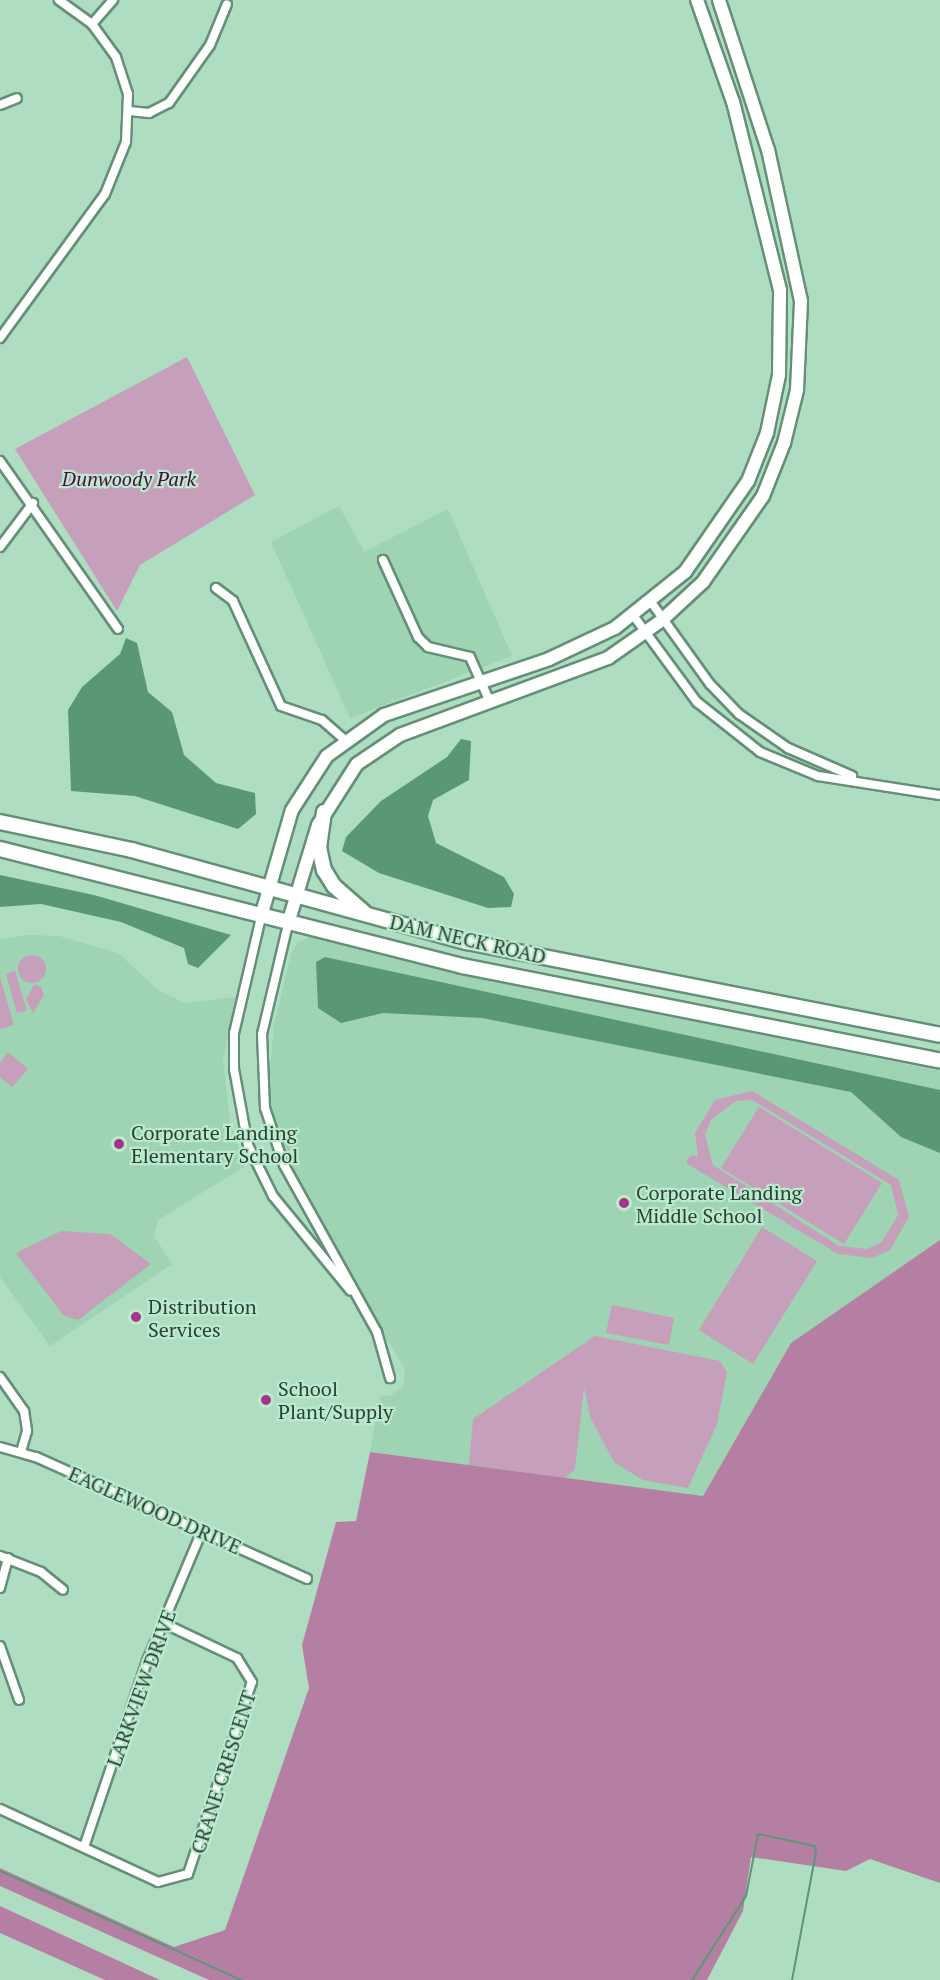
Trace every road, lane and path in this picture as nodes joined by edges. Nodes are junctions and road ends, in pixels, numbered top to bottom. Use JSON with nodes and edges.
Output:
{"nodes":[{"id":1,"x":59,"y":0,"type":"edge"},
{"id":2,"x":113,"y":0,"type":"edge"},
{"id":3,"x":697,"y":0,"type":"edge"},
{"id":4,"x":718,"y":0,"type":"edge"},
{"id":5,"x":227,"y":4,"type":"dead end"},
{"id":6,"x":92,"y":24,"type":"junction"},
{"id":7,"x":752,"y":96,"type":"junction"},
{"id":8,"x":17,"y":98,"type":"dead end"},
{"id":9,"x":733,"y":102,"type":"junction"},
{"id":10,"x":0,"y":105,"type":"edge"},
{"id":11,"x":129,"y":111,"type":"junction"},
{"id":12,"x":0,"y":338,"type":"edge"},
{"id":13,"x":0,"y":461,"type":"edge"},
{"id":14,"x":33,"y":503,"type":"junction"},
{"id":15,"x":0,"y":547,"type":"edge"},
{"id":16,"x":382,"y":560,"type":"dead end"},
{"id":17,"x":216,"y":588,"type":"dead end"},
{"id":18,"x":651,"y":602,"type":"junction"},
{"id":19,"x":633,"y":615,"type":"junction"},
{"id":20,"x":662,"y":620,"type":"junction"},
{"id":21,"x":118,"y":629,"type":"dead end"},
{"id":22,"x":644,"y":633,"type":"junction"},
{"id":23,"x":481,"y":682,"type":"junction"},
{"id":24,"x":490,"y":702,"type":"junction"},
{"id":25,"x":345,"y":740,"type":"junction"},
{"id":26,"x":864,"y":780,"type":"junction"},
{"id":27,"x":940,"y":795,"type":"edge"},
{"id":28,"x":324,"y":812,"type":"junction"},
{"id":29,"x":0,"y":822,"type":"edge"},
{"id":30,"x":0,"y":849,"type":"edge"},
{"id":31,"x":270,"y":888,"type":"junction"},
{"id":32,"x":296,"y":895,"type":"junction"},
{"id":33,"x":262,"y":914,"type":"junction"},
{"id":34,"x":366,"y":914,"type":"junction"},
{"id":35,"x":289,"y":921,"type":"junction"},
{"id":36,"x":940,"y":1035,"type":"edge"},
{"id":37,"x":940,"y":1061,"type":"edge"},
{"id":38,"x":363,"y":1308,"type":"junction"},
{"id":39,"x":0,"y":1377,"type":"edge"},
{"id":40,"x":390,"y":1378,"type":"dead end"},
{"id":41,"x":0,"y":1447,"type":"edge"},
{"id":42,"x":21,"y":1452,"type":"junction"},
{"id":43,"x":202,"y":1532,"type":"junction"},
{"id":44,"x":4,"y":1557,"type":"edge"},
{"id":45,"x":307,"y":1579,"type":"dead end"},
{"id":46,"x":0,"y":1588,"type":"edge"},
{"id":47,"x":63,"y":1590,"type":"dead end"},
{"id":48,"x":163,"y":1623,"type":"junction"},
{"id":49,"x":0,"y":1646,"type":"edge"},
{"id":50,"x":19,"y":1700,"type":"dead end"},
{"id":51,"x":0,"y":1809,"type":"edge"},
{"id":52,"x":84,"y":1847,"type":"junction"}],
"edges":[{"from":1,"to":6,"type":"street"},
{"from":2,"to":6,"type":"street"},
{"from":3,"to":9,"type":"street"},
{"from":4,"to":7,"type":"street"},
{"from":5,"to":11,"type":"street"},
{"from":6,"to":11,"type":"street"},
{"from":7,"to":9,"type":"street"},
{"from":7,"to":20,"type":"street"},
{"from":8,"to":10,"type":"street"},
{"from":9,"to":18,"type":"street"},
{"from":11,"to":12,"type":"street"},
{"from":13,"to":14,"type":"street"},
{"from":14,"to":15,"type":"street"},
{"from":14,"to":21,"type":"street"},
{"from":16,"to":23,"type":"street"},
{"from":17,"to":25,"type":"street"},
{"from":18,"to":19,"type":"street"},
{"from":18,"to":20,"type":"street"},
{"from":19,"to":22,"type":"street"},
{"from":19,"to":23,"type":"street"},
{"from":20,"to":22,"type":"street"},
{"from":20,"to":26,"type":"street"},
{"from":22,"to":24,"type":"street"},
{"from":22,"to":26,"type":"street"},
{"from":23,"to":24,"type":"street"},
{"from":23,"to":25,"type":"street"},
{"from":24,"to":28,"type":"street"},
{"from":25,"to":31,"type":"street"},
{"from":26,"to":27,"type":"street"},
{"from":28,"to":32,"type":"street"},
{"from":28,"to":34,"type":"main road"},
{"from":29,"to":31,"type":"main road","name":"DAM NECK ROAD"},
{"from":30,"to":33,"type":"main road","name":"DAM NECK ROAD"},
{"from":31,"to":32,"type":"main road","name":"DAM NECK ROAD"},
{"from":31,"to":33,"type":"street"},
{"from":32,"to":34,"type":"main road","name":"DAM NECK ROAD"},
{"from":32,"to":35,"type":"street"},
{"from":33,"to":35,"type":"main road","name":"DAM NECK ROAD"},
{"from":33,"to":38,"type":"street"},
{"from":34,"to":36,"type":"main road","name":"DAM NECK ROAD"},
{"from":35,"to":37,"type":"main road","name":"DAM NECK ROAD"},
{"from":35,"to":38,"type":"street"},
{"from":38,"to":40,"type":"street"},
{"from":39,"to":42,"type":"street"},
{"from":41,"to":42,"type":"street","name":"EAGLEWOOD DRIVE"},
{"from":42,"to":43,"type":"street","name":"EAGLEWOOD DRIVE"},
{"from":43,"to":45,"type":"street","name":"EAGLEWOOD DRIVE"},
{"from":43,"to":48,"type":"street","name":"LARKVIEW DRIVE"},
{"from":44,"to":46,"type":"street"},
{"from":44,"to":47,"type":"street"},
{"from":48,"to":52,"type":"street","name":"LARKVIEW DRIVE"},
{"from":48,"to":52,"type":"street","name":"CRANE CRESCENT"},
{"from":49,"to":50,"type":"street"},
{"from":51,"to":52,"type":"street","name":"CRANE CRESCENT"}]}
